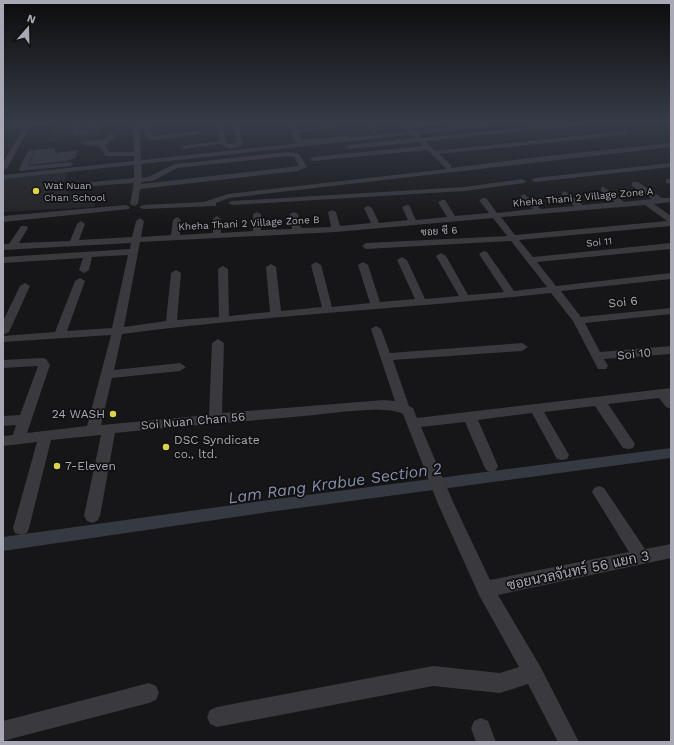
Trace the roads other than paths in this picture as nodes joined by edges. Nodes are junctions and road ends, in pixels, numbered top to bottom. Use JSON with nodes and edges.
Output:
{"nodes":[{"id":1,"x":16,"y":158,"type":"edge"},
{"id":2,"x":23,"y":158,"type":"edge"},
{"id":3,"x":126,"y":158,"type":"edge"},
{"id":4,"x":253,"y":158,"type":"edge"},
{"id":5,"x":298,"y":158,"type":"edge"},
{"id":6,"x":326,"y":158,"type":"edge"},
{"id":7,"x":438,"y":158,"type":"edge"},
{"id":8,"x":479,"y":158,"type":"edge"},
{"id":9,"x":548,"y":158,"type":"edge"},
{"id":10,"x":313,"y":159,"type":"dead end"},
{"id":11,"x":138,"y":160,"type":"joint"},
{"id":12,"x":486,"y":163,"type":"dead end"},
{"id":13,"x":70,"y":164,"type":"dead end"},
{"id":14,"x":671,"y":165,"type":"edge"},
{"id":15,"x":448,"y":167,"type":"dead end"},
{"id":16,"x":11,"y":169,"type":"edge"},
{"id":17,"x":517,"y":173,"type":"junction"},
{"id":18,"x":386,"y":178,"type":"junction"},
{"id":19,"x":138,"y":184,"type":"junction"},
{"id":20,"x":636,"y":184,"type":"dead end"},
{"id":21,"x":82,"y":185,"type":"dead end"},
{"id":22,"x":604,"y":188,"type":"dead end"},
{"id":23,"x":565,"y":193,"type":"dead end"},
{"id":24,"x":396,"y":194,"type":"junction"},
{"id":25,"x":524,"y":196,"type":"dead end"},
{"id":26,"x":483,"y":200,"type":"dead end"},
{"id":27,"x":671,"y":200,"type":"edge"},
{"id":28,"x":660,"y":201,"type":"junction"},
{"id":29,"x":442,"y":202,"type":"dead end"},
{"id":30,"x":648,"y":203,"type":"junction"},
{"id":31,"x":206,"y":204,"type":"junction"},
{"id":32,"x":623,"y":205,"type":"junction"},
{"id":33,"x":130,"y":206,"type":"junction"},
{"id":34,"x":406,"y":206,"type":"dead end"},
{"id":35,"x":368,"y":208,"type":"dead end"},
{"id":36,"x":582,"y":208,"type":"junction"},
{"id":37,"x":332,"y":212,"type":"dead end"},
{"id":38,"x":540,"y":212,"type":"junction"},
{"id":39,"x":256,"y":214,"type":"dead end"},
{"id":40,"x":294,"y":214,"type":"dead end"},
{"id":41,"x":496,"y":216,"type":"junction"},
{"id":42,"x":3,"y":218,"type":"edge"},
{"id":43,"x":218,"y":219,"type":"dead end"},
{"id":44,"x":178,"y":220,"type":"dead end"},
{"id":45,"x":453,"y":220,"type":"junction"},
{"id":46,"x":140,"y":221,"type":"dead end"},
{"id":47,"x":671,"y":221,"type":"edge"},
{"id":48,"x":414,"y":223,"type":"junction"},
{"id":49,"x":81,"y":224,"type":"dead end"},
{"id":50,"x":376,"y":226,"type":"junction"},
{"id":51,"x":24,"y":228,"type":"dead end"},
{"id":52,"x":336,"y":229,"type":"junction"},
{"id":53,"x":297,"y":231,"type":"junction"},
{"id":54,"x":257,"y":234,"type":"junction"},
{"id":55,"x":217,"y":236,"type":"junction"},
{"id":56,"x":175,"y":238,"type":"junction"},
{"id":57,"x":513,"y":238,"type":"junction"},
{"id":58,"x":136,"y":240,"type":"junction"},
{"id":59,"x":73,"y":243,"type":"junction"},
{"id":60,"x":366,"y":246,"type":"dead end"},
{"id":61,"x":671,"y":246,"type":"edge"},
{"id":62,"x":3,"y":247,"type":"edge"},
{"id":63,"x":12,"y":247,"type":"junction"},
{"id":64,"x":133,"y":252,"type":"junction"},
{"id":65,"x":484,"y":254,"type":"dead end"},
{"id":66,"x":88,"y":255,"type":"junction"},
{"id":67,"x":441,"y":256,"type":"dead end"},
{"id":68,"x":3,"y":260,"type":"edge"},
{"id":69,"x":402,"y":260,"type":"dead end"},
{"id":70,"x":530,"y":260,"type":"junction"},
{"id":71,"x":316,"y":265,"type":"dead end"},
{"id":72,"x":363,"y":265,"type":"dead end"},
{"id":73,"x":271,"y":267,"type":"dead end"},
{"id":74,"x":223,"y":269,"type":"dead end"},
{"id":75,"x":84,"y":270,"type":"dead end"},
{"id":76,"x":176,"y":273,"type":"dead end"},
{"id":77,"x":671,"y":276,"type":"edge"},
{"id":78,"x":80,"y":281,"type":"dead end"},
{"id":79,"x":26,"y":286,"type":"dead end"},
{"id":80,"x":553,"y":290,"type":"junction"},
{"id":81,"x":511,"y":294,"type":"junction"},
{"id":82,"x":465,"y":298,"type":"junction"},
{"id":83,"x":421,"y":302,"type":"junction"},
{"id":84,"x":376,"y":306,"type":"junction"},
{"id":85,"x":328,"y":310,"type":"junction"},
{"id":86,"x":671,"y":311,"type":"edge"},
{"id":87,"x":276,"y":315,"type":"junction"},
{"id":88,"x":224,"y":320,"type":"junction"},
{"id":89,"x":578,"y":320,"type":"junction"},
{"id":90,"x":171,"y":324,"type":"junction"},
{"id":91,"x":376,"y":329,"type":"dead end"},
{"id":92,"x":116,"y":331,"type":"junction"},
{"id":93,"x":3,"y":332,"type":"edge"},
{"id":94,"x":60,"y":334,"type":"junction"},
{"id":95,"x":3,"y":339,"type":"edge"},
{"id":96,"x":218,"y":343,"type":"dead end"},
{"id":97,"x":522,"y":347,"type":"dead end"},
{"id":98,"x":671,"y":350,"type":"edge"},
{"id":99,"x":386,"y":357,"type":"junction"},
{"id":100,"x":3,"y":364,"type":"edge"},
{"id":101,"x":180,"y":367,"type":"dead end"},
{"id":102,"x":106,"y":375,"type":"junction"},
{"id":103,"x":667,"y":393,"type":"edge"},
{"id":104,"x":598,"y":400,"type":"junction"},
{"id":105,"x":671,"y":404,"type":"edge"},
{"id":106,"x":535,"y":408,"type":"junction"},
{"id":107,"x":404,"y":409,"type":"junction"},
{"id":108,"x":469,"y":415,"type":"junction"},
{"id":109,"x":215,"y":418,"type":"junction"},
{"id":110,"x":26,"y":419,"type":"junction"},
{"id":111,"x":3,"y":421,"type":"edge"},
{"id":112,"x":414,"y":423,"type":"junction"},
{"id":113,"x":109,"y":429,"type":"junction"},
{"id":114,"x":93,"y":430,"type":"junction"},
{"id":115,"x":45,"y":436,"type":"junction"},
{"id":116,"x":18,"y":439,"type":"junction"},
{"id":117,"x":3,"y":441,"type":"edge"},
{"id":118,"x":628,"y":444,"type":"dead end"},
{"id":119,"x":562,"y":455,"type":"dead end"},
{"id":120,"x":491,"y":466,"type":"dead end"},
{"id":121,"x":599,"y":492,"type":"dead end"},
{"id":122,"x":92,"y":516,"type":"dead end"},
{"id":123,"x":20,"y":528,"type":"dead end"},
{"id":124,"x":671,"y":550,"type":"edge"},
{"id":125,"x":640,"y":557,"type":"junction"},
{"id":126,"x":485,"y":589,"type":"junction"},
{"id":127,"x":533,"y":673,"type":"junction"},
{"id":128,"x":149,"y":693,"type":"dead end"},
{"id":129,"x":217,"y":717,"type":"dead end"},
{"id":130,"x":3,"y":731,"type":"edge"},
{"id":131,"x":569,"y":742,"type":"edge"}],
"edges":[{"from":1,"to":16,"type":"street"},
{"from":2,"to":16,"type":"street"},
{"from":3,"to":11,"type":"street"},
{"from":4,"to":19,"type":"street"},
{"from":5,"to":19,"type":"street"},
{"from":6,"to":10,"type":"street"},
{"from":7,"to":15,"type":"street"},
{"from":8,"to":12,"type":"street"},
{"from":9,"to":17,"type":"street"},
{"from":11,"to":19,"type":"street"},
{"from":13,"to":16,"type":"street"},
{"from":14,"to":17,"type":"street"},
{"from":17,"to":18,"type":"street"},
{"from":17,"to":24,"type":"street"},
{"from":18,"to":24,"type":"street"},
{"from":18,"to":31,"type":"street"},
{"from":19,"to":21,"type":"street"},
{"from":19,"to":33,"type":"street"},
{"from":20,"to":28,"type":"street"},
{"from":22,"to":32,"type":"street"},
{"from":23,"to":36,"type":"street"},
{"from":24,"to":31,"type":"street"},
{"from":25,"to":38,"type":"street"},
{"from":26,"to":41,"type":"street"},
{"from":27,"to":28,"type":"street","name":"Kheha Thani 2 Village Zone A"},
{"from":28,"to":30,"type":"street","name":"Kheha Thani 2 Village Zone A"},
{"from":29,"to":45,"type":"street"},
{"from":30,"to":32,"type":"street","name":"Kheha Thani 2 Village Zone A"},
{"from":30,"to":47,"type":"street"},
{"from":31,"to":33,"type":"street"},
{"from":32,"to":36,"type":"street","name":"Kheha Thani 2 Village Zone A"},
{"from":33,"to":42,"type":"street"},
{"from":34,"to":48,"type":"street"},
{"from":35,"to":50,"type":"street"},
{"from":36,"to":38,"type":"street","name":"Kheha Thani 2 Village Zone A"},
{"from":37,"to":52,"type":"street"},
{"from":38,"to":41,"type":"street","name":"Kheha Thani 2 Village Zone A"},
{"from":39,"to":54,"type":"street"},
{"from":40,"to":53,"type":"street"},
{"from":41,"to":45,"type":"street","name":"Kheha Thani 2 Village Zone B"},
{"from":41,"to":57,"type":"street"},
{"from":43,"to":55,"type":"street"},
{"from":44,"to":56,"type":"street"},
{"from":45,"to":48,"type":"street","name":"Kheha Thani 2 Village Zone B"},
{"from":46,"to":58,"type":"street"},
{"from":47,"to":57,"type":"street","name":"ซอย ซี 6"},
{"from":48,"to":50,"type":"street","name":"Kheha Thani 2 Village Zone B"},
{"from":49,"to":59,"type":"street"},
{"from":50,"to":52,"type":"street","name":"Kheha Thani 2 Village Zone B"},
{"from":51,"to":63,"type":"street"},
{"from":52,"to":53,"type":"street","name":"Kheha Thani 2 Village Zone B"},
{"from":53,"to":54,"type":"street","name":"Kheha Thani 2 Village Zone B"},
{"from":54,"to":55,"type":"street","name":"Kheha Thani 2 Village Zone B"},
{"from":55,"to":56,"type":"street","name":"Kheha Thani 2 Village Zone B"},
{"from":56,"to":58,"type":"street","name":"Kheha Thani 2 Village Zone B"},
{"from":57,"to":60,"type":"street","name":"ซอย ซี 6"},
{"from":57,"to":70,"type":"street"},
{"from":58,"to":59,"type":"street","name":"Kheha Thani 2 Village Zone B"},
{"from":58,"to":64,"type":"street"},
{"from":59,"to":63,"type":"street","name":"Kheha Thani 2 Village Zone B"},
{"from":61,"to":70,"type":"street","name":"Soi 11"},
{"from":62,"to":63,"type":"street","name":"Kheha Thani 2 Village Zone B"},
{"from":64,"to":66,"type":"street"},
{"from":64,"to":92,"type":"street"},
{"from":65,"to":81,"type":"street"},
{"from":66,"to":68,"type":"street"},
{"from":66,"to":75,"type":"street"},
{"from":67,"to":82,"type":"street"},
{"from":69,"to":83,"type":"street"},
{"from":70,"to":80,"type":"street"},
{"from":71,"to":85,"type":"street"},
{"from":72,"to":84,"type":"street"},
{"from":73,"to":87,"type":"street"},
{"from":74,"to":88,"type":"street"},
{"from":76,"to":90,"type":"street"},
{"from":77,"to":80,"type":"street"},
{"from":78,"to":94,"type":"street"},
{"from":79,"to":93,"type":"street"},
{"from":80,"to":81,"type":"street"},
{"from":80,"to":89,"type":"street"},
{"from":81,"to":82,"type":"street"},
{"from":82,"to":83,"type":"street"},
{"from":83,"to":84,"type":"street"},
{"from":84,"to":85,"type":"street"},
{"from":85,"to":87,"type":"street"},
{"from":86,"to":89,"type":"street","name":"Soi 6"},
{"from":87,"to":88,"type":"street"},
{"from":88,"to":90,"type":"street"},
{"from":89,"to":98,"type":"street","name":"Soi 10"},
{"from":90,"to":92,"type":"street"},
{"from":91,"to":99,"type":"street"},
{"from":92,"to":94,"type":"street"},
{"from":92,"to":102,"type":"street"},
{"from":94,"to":95,"type":"street"},
{"from":96,"to":109,"type":"street"},
{"from":97,"to":99,"type":"street"},
{"from":99,"to":107,"type":"street"},
{"from":100,"to":110,"type":"street"},
{"from":101,"to":102,"type":"street"},
{"from":102,"to":114,"type":"street"},
{"from":103,"to":104,"type":"street"},
{"from":103,"to":105,"type":"street"},
{"from":104,"to":106,"type":"street"},
{"from":104,"to":118,"type":"street"},
{"from":106,"to":108,"type":"street"},
{"from":106,"to":119,"type":"street"},
{"from":107,"to":109,"type":"street","name":"Soi Nuan Chan 56"},
{"from":107,"to":112,"type":"street"},
{"from":108,"to":112,"type":"street"},
{"from":108,"to":120,"type":"street"},
{"from":109,"to":113,"type":"street","name":"Soi Nuan Chan 56"},
{"from":110,"to":111,"type":"street"},
{"from":110,"to":116,"type":"street"},
{"from":112,"to":126,"type":"street"},
{"from":113,"to":114,"type":"street","name":"Soi Nuan Chan 56"},
{"from":113,"to":122,"type":"street"},
{"from":114,"to":115,"type":"street","name":"Soi Nuan Chan 56"},
{"from":115,"to":116,"type":"street","name":"Soi Nuan Chan 56"},
{"from":115,"to":123,"type":"street"},
{"from":116,"to":117,"type":"street","name":"Soi Nuan Chan 56"},
{"from":121,"to":125,"type":"street"},
{"from":124,"to":125,"type":"street","name":"ซอยนวลจันทร์ 56 แยก 3"},
{"from":125,"to":126,"type":"street","name":"ซอยนวลจันทร์ 56 แยก 3"},
{"from":126,"to":127,"type":"street"},
{"from":127,"to":129,"type":"street"},
{"from":127,"to":131,"type":"street"},
{"from":128,"to":130,"type":"street"}]}
